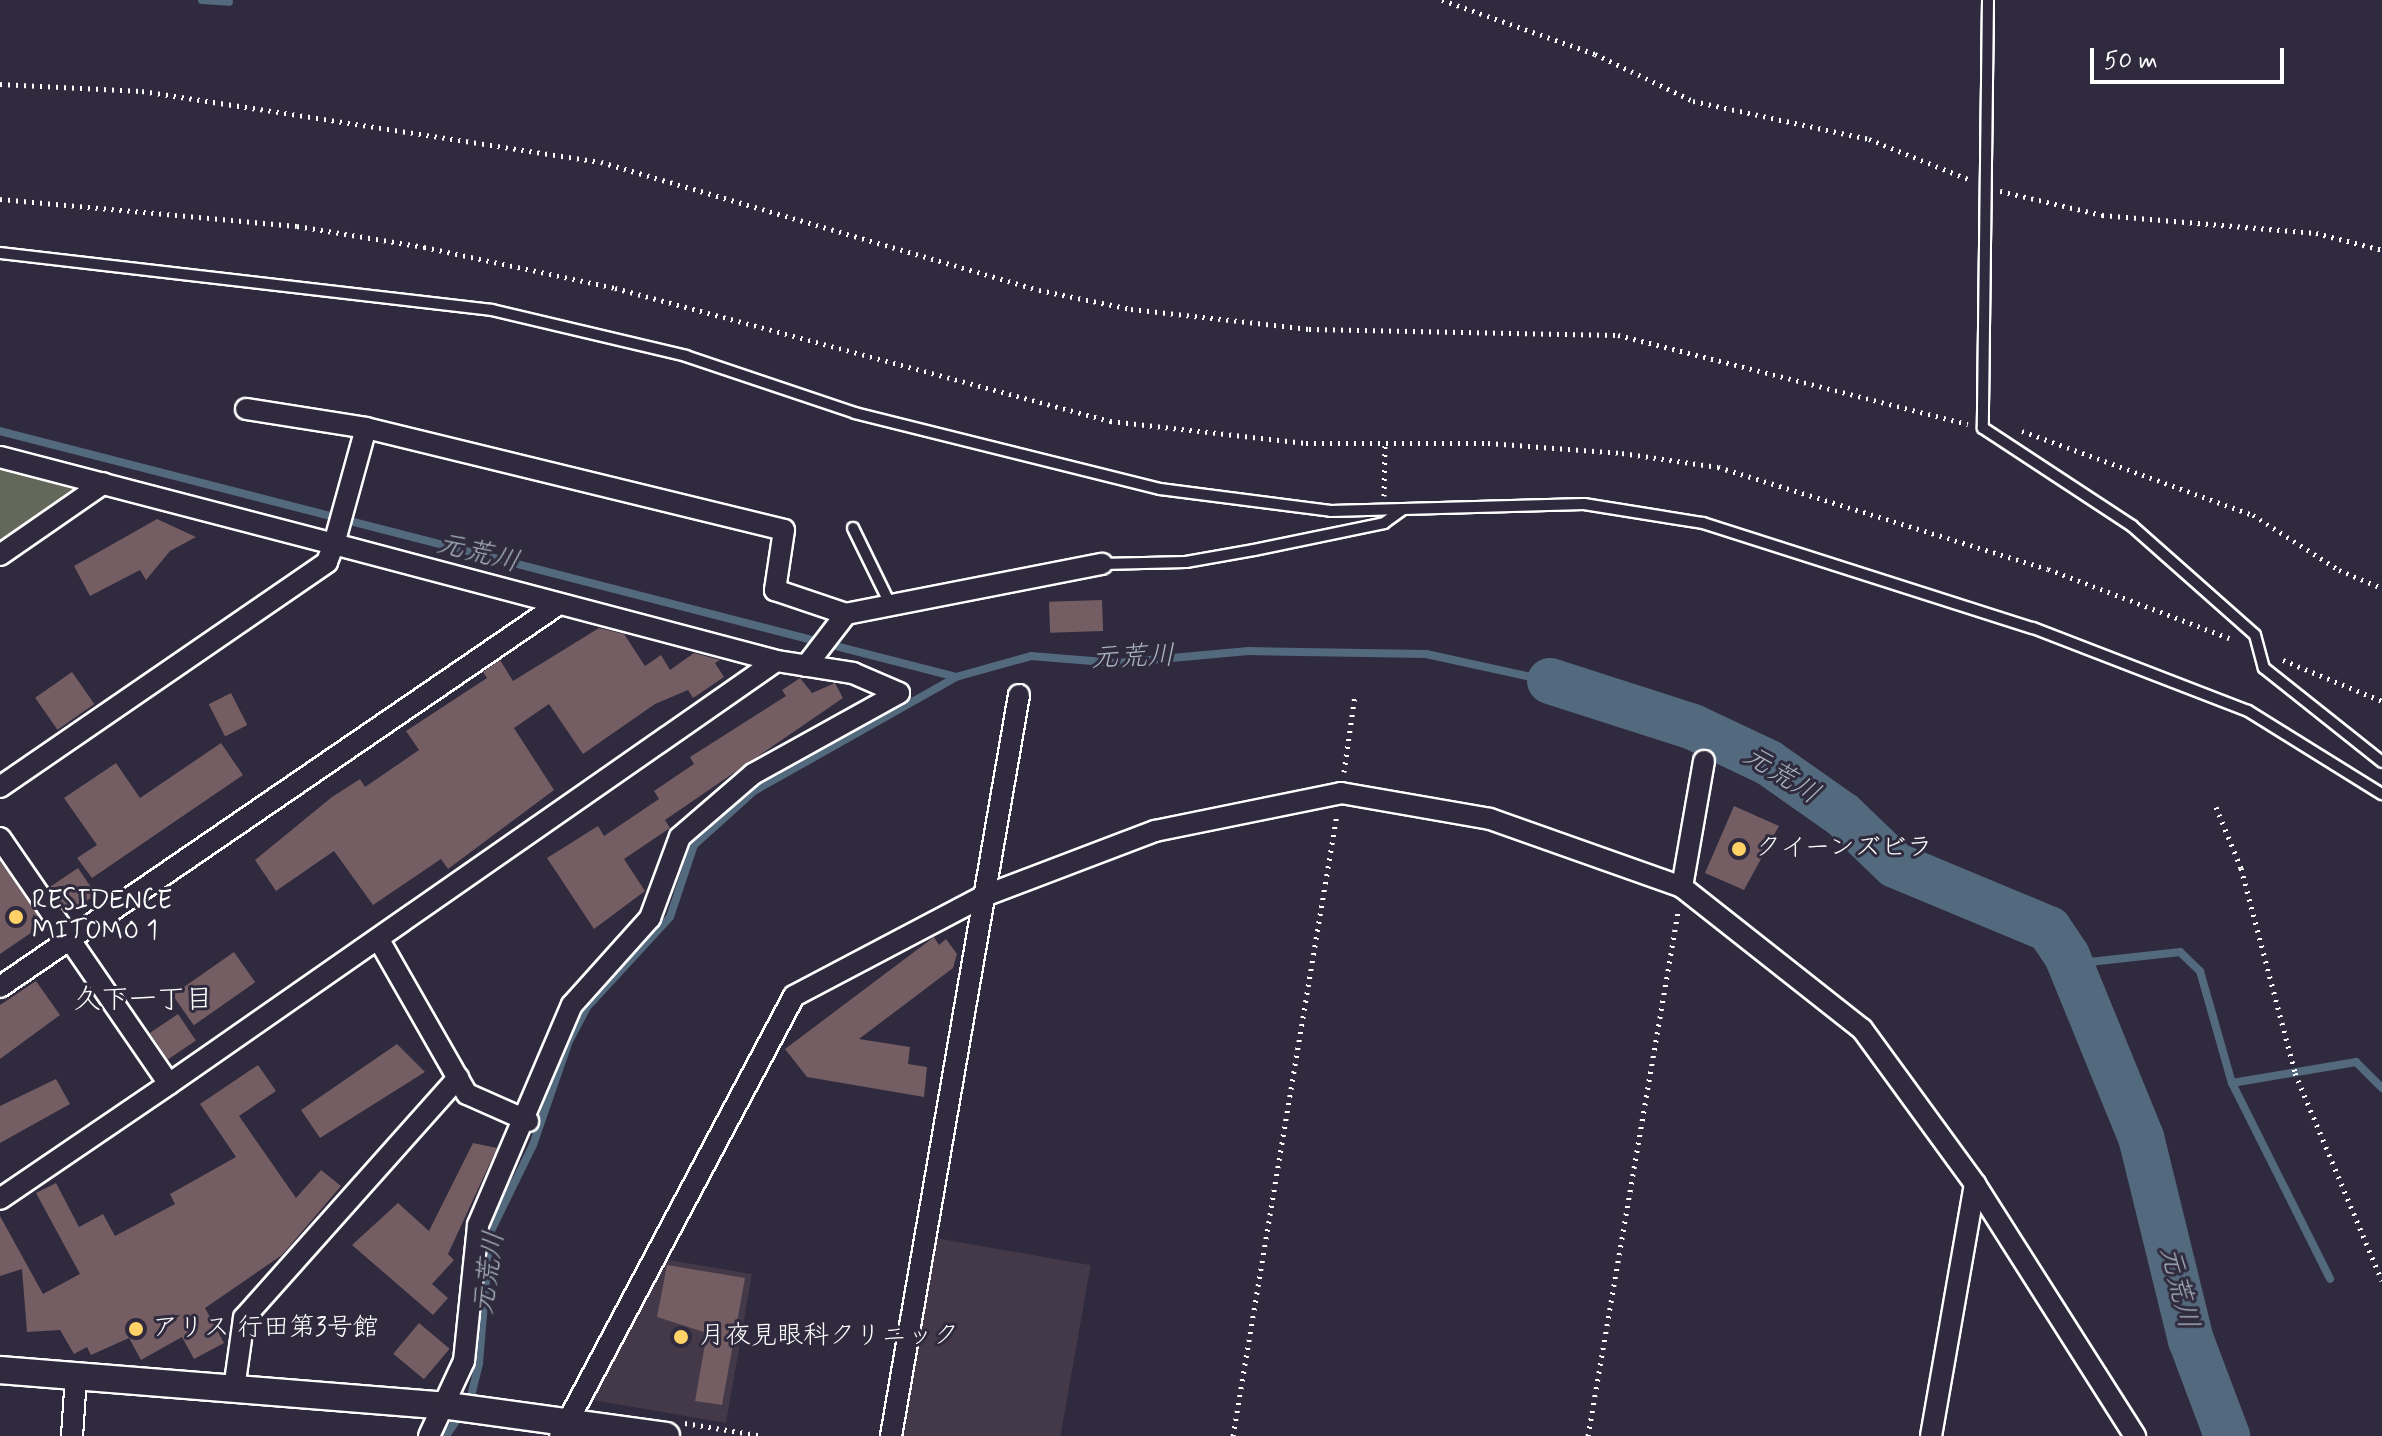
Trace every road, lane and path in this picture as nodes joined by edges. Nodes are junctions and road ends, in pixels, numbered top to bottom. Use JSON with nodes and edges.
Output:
{"nodes":[{"id":1,"x":1442,"y":0,"type":"edge"},
{"id":2,"x":1988,"y":0,"type":"edge"},
{"id":3,"x":0,"y":84,"type":"edge"},
{"id":4,"x":1985,"y":187,"type":"junction"},
{"id":5,"x":0,"y":199,"type":"edge"},
{"id":6,"x":2382,"y":250,"type":"edge"},
{"id":7,"x":0,"y":253,"type":"edge"},
{"id":8,"x":246,"y":409,"type":"dead end"},
{"id":9,"x":366,"y":428,"type":"junction"},
{"id":10,"x":1983,"y":428,"type":"junction"},
{"id":11,"x":1385,"y":445,"type":"junction"},
{"id":12,"x":0,"y":457,"type":"edge"},
{"id":13,"x":104,"y":483,"type":"junction"},
{"id":14,"x":1384,"y":509,"type":"junction"},
{"id":15,"x":1404,"y":509,"type":"junction"},
{"id":16,"x":853,"y":528,"type":"dead end"},
{"id":17,"x":336,"y":538,"type":"junction"},
{"id":18,"x":0,"y":555,"type":"edge"},
{"id":19,"x":1102,"y":564,"type":"joint"},
{"id":20,"x":2382,"y":588,"type":"edge"},
{"id":21,"x":890,"y":604,"type":"junction"},
{"id":22,"x":556,"y":606,"type":"junction"},
{"id":23,"x":842,"y":617,"type":"junction"},
{"id":24,"x":2259,"y":650,"type":"junction"},
{"id":25,"x":809,"y":659,"type":"junction"},
{"id":26,"x":776,"y":661,"type":"junction"},
{"id":27,"x":1019,"y":695,"type":"dead end"},
{"id":28,"x":1355,"y":695,"type":"dead end"},
{"id":29,"x":2382,"y":701,"type":"edge"},
{"id":30,"x":1704,"y":761,"type":"dead end"},
{"id":31,"x":2382,"y":762,"type":"edge"},
{"id":32,"x":0,"y":787,"type":"edge"},
{"id":33,"x":1341,"y":793,"type":"junction"},
{"id":34,"x":2382,"y":794,"type":"edge"},
{"id":35,"x":2216,"y":807,"type":"dead end"},
{"id":36,"x":0,"y":838,"type":"edge"},
{"id":37,"x":1682,"y":887,"type":"junction"},
{"id":38,"x":984,"y":896,"type":"junction"},
{"id":39,"x":69,"y":939,"type":"junction"},
{"id":40,"x":379,"y":940,"type":"junction"},
{"id":41,"x":0,"y":987,"type":"edge"},
{"id":42,"x":458,"y":1078,"type":"junction"},
{"id":43,"x":169,"y":1084,"type":"junction"},
{"id":44,"x":528,"y":1121,"type":"junction"},
{"id":45,"x":1975,"y":1184,"type":"junction"},
{"id":46,"x":0,"y":1199,"type":"edge"},
{"id":47,"x":2382,"y":1281,"type":"edge"},
{"id":48,"x":0,"y":1370,"type":"edge"},
{"id":49,"x":76,"y":1376,"type":"junction"},
{"id":50,"x":234,"y":1389,"type":"junction"},
{"id":51,"x":448,"y":1406,"type":"junction"},
{"id":52,"x":564,"y":1428,"type":"edge"},
{"id":53,"x":72,"y":1436,"type":"edge"},
{"id":54,"x":429,"y":1436,"type":"edge"},
{"id":55,"x":666,"y":1436,"type":"edge"},
{"id":56,"x":891,"y":1436,"type":"edge"},
{"id":57,"x":1233,"y":1436,"type":"edge"},
{"id":58,"x":1588,"y":1436,"type":"edge"},
{"id":59,"x":1931,"y":1436,"type":"edge"},
{"id":60,"x":2135,"y":1436,"type":"edge"}],
"edges":[{"from":1,"to":4,"type":"path"},
{"from":2,"to":4,"type":"lane"},
{"from":3,"to":10,"type":"path"},
{"from":4,"to":6,"type":"path"},
{"from":4,"to":10,"type":"lane"},
{"from":5,"to":11,"type":"path"},
{"from":7,"to":14,"type":"lane"},
{"from":8,"to":9,"type":"street"},
{"from":9,"to":17,"type":"street"},
{"from":9,"to":23,"type":"street"},
{"from":10,"to":20,"type":"path"},
{"from":10,"to":24,"type":"lane"},
{"from":11,"to":14,"type":"path"},
{"from":11,"to":24,"type":"path"},
{"from":12,"to":13,"type":"street"},
{"from":13,"to":17,"type":"street"},
{"from":13,"to":18,"type":"street"},
{"from":14,"to":15,"type":"lane"},
{"from":15,"to":19,"type":"lane"},
{"from":15,"to":34,"type":"lane"},
{"from":16,"to":21,"type":"lane"},
{"from":17,"to":22,"type":"street"},
{"from":17,"to":32,"type":"street"},
{"from":19,"to":21,"type":"street"},
{"from":21,"to":23,"type":"street"},
{"from":22,"to":26,"type":"street"},
{"from":22,"to":39,"type":"street"},
{"from":23,"to":25,"type":"street"},
{"from":24,"to":29,"type":"path"},
{"from":24,"to":31,"type":"lane"},
{"from":25,"to":26,"type":"street"},
{"from":25,"to":44,"type":"street"},
{"from":26,"to":40,"type":"street"},
{"from":27,"to":38,"type":"street"},
{"from":28,"to":33,"type":"path"},
{"from":30,"to":37,"type":"street"},
{"from":33,"to":37,"type":"street"},
{"from":33,"to":38,"type":"street"},
{"from":33,"to":57,"type":"path"},
{"from":35,"to":47,"type":"path"},
{"from":36,"to":39,"type":"street"},
{"from":37,"to":45,"type":"street"},
{"from":37,"to":58,"type":"path"},
{"from":38,"to":52,"type":"street"},
{"from":38,"to":56,"type":"street"},
{"from":39,"to":41,"type":"street"},
{"from":39,"to":43,"type":"street"},
{"from":40,"to":42,"type":"street"},
{"from":40,"to":43,"type":"street"},
{"from":42,"to":44,"type":"street"},
{"from":42,"to":50,"type":"street"},
{"from":43,"to":46,"type":"street"},
{"from":44,"to":51,"type":"street"},
{"from":45,"to":59,"type":"street"},
{"from":45,"to":60,"type":"street"},
{"from":48,"to":49,"type":"street"},
{"from":49,"to":50,"type":"street"},
{"from":49,"to":53,"type":"street"},
{"from":50,"to":51,"type":"street"},
{"from":51,"to":52,"type":"street"},
{"from":51,"to":54,"type":"street"},
{"from":52,"to":55,"type":"street"}]}
